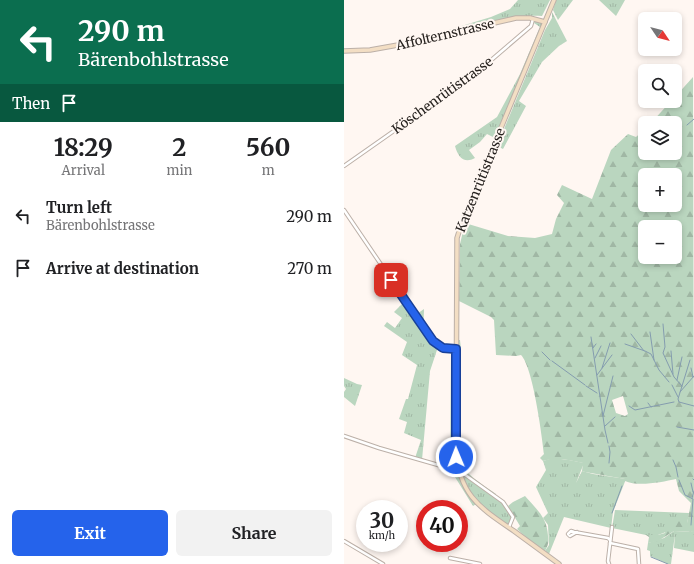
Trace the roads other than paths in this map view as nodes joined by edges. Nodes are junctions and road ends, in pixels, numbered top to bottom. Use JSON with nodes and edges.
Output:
{"nodes":[{"id":1,"x":554,"y":0,"type":"edge"},
{"id":2,"x":534,"y":18,"type":"junction"},
{"id":3,"x":545,"y":22,"type":"junction"},
{"id":4,"x":344,"y":51,"type":"edge"},
{"id":5,"x":344,"y":166,"type":"edge"},
{"id":6,"x":344,"y":211,"type":"edge"},
{"id":7,"x":456,"y":349,"type":"junction"},
{"id":8,"x":344,"y":436,"type":"edge"},
{"id":9,"x":459,"y":473,"type":"junction"},
{"id":10,"x":509,"y":528,"type":"junction"},
{"id":11,"x":612,"y":528,"type":"dead end"},
{"id":12,"x":577,"y":532,"type":"dead end"},
{"id":13,"x":344,"y":541,"type":"edge"},
{"id":14,"x":610,"y":542,"type":"junction"},
{"id":15,"x":450,"y":558,"type":"dead end"},
{"id":16,"x":383,"y":564,"type":"edge"},
{"id":17,"x":480,"y":564,"type":"edge"},
{"id":18,"x":559,"y":564,"type":"edge"},
{"id":19,"x":609,"y":564,"type":"edge"},
{"id":20,"x":639,"y":564,"type":"edge"}],
"edges":[{"from":1,"to":3,"type":"street","name":"Katzenrütistrasse"},
{"from":2,"to":3,"type":"street","name":"Affolternstrasse"},
{"from":2,"to":4,"type":"street","name":"Affolternstrasse"},
{"from":2,"to":5,"type":"street","name":"Köschenrütistrasse"},
{"from":3,"to":7,"type":"street","name":"Katzenrütistrasse"},
{"from":6,"to":7,"type":"street"},
{"from":7,"to":9,"type":"street","name":"Katzenrütistrasse"},
{"from":8,"to":9,"type":"street"},
{"from":9,"to":10,"type":"street","name":"Katzenrütistrasse"},
{"from":9,"to":10,"type":"street"},
{"from":10,"to":18,"type":"street","name":"Katzenrütistrasse"},
{"from":11,"to":14,"type":"street"},
{"from":12,"to":14,"type":"street"},
{"from":13,"to":16,"type":"street"},
{"from":14,"to":19,"type":"street"},
{"from":14,"to":20,"type":"street"},
{"from":15,"to":17,"type":"street"}]}
